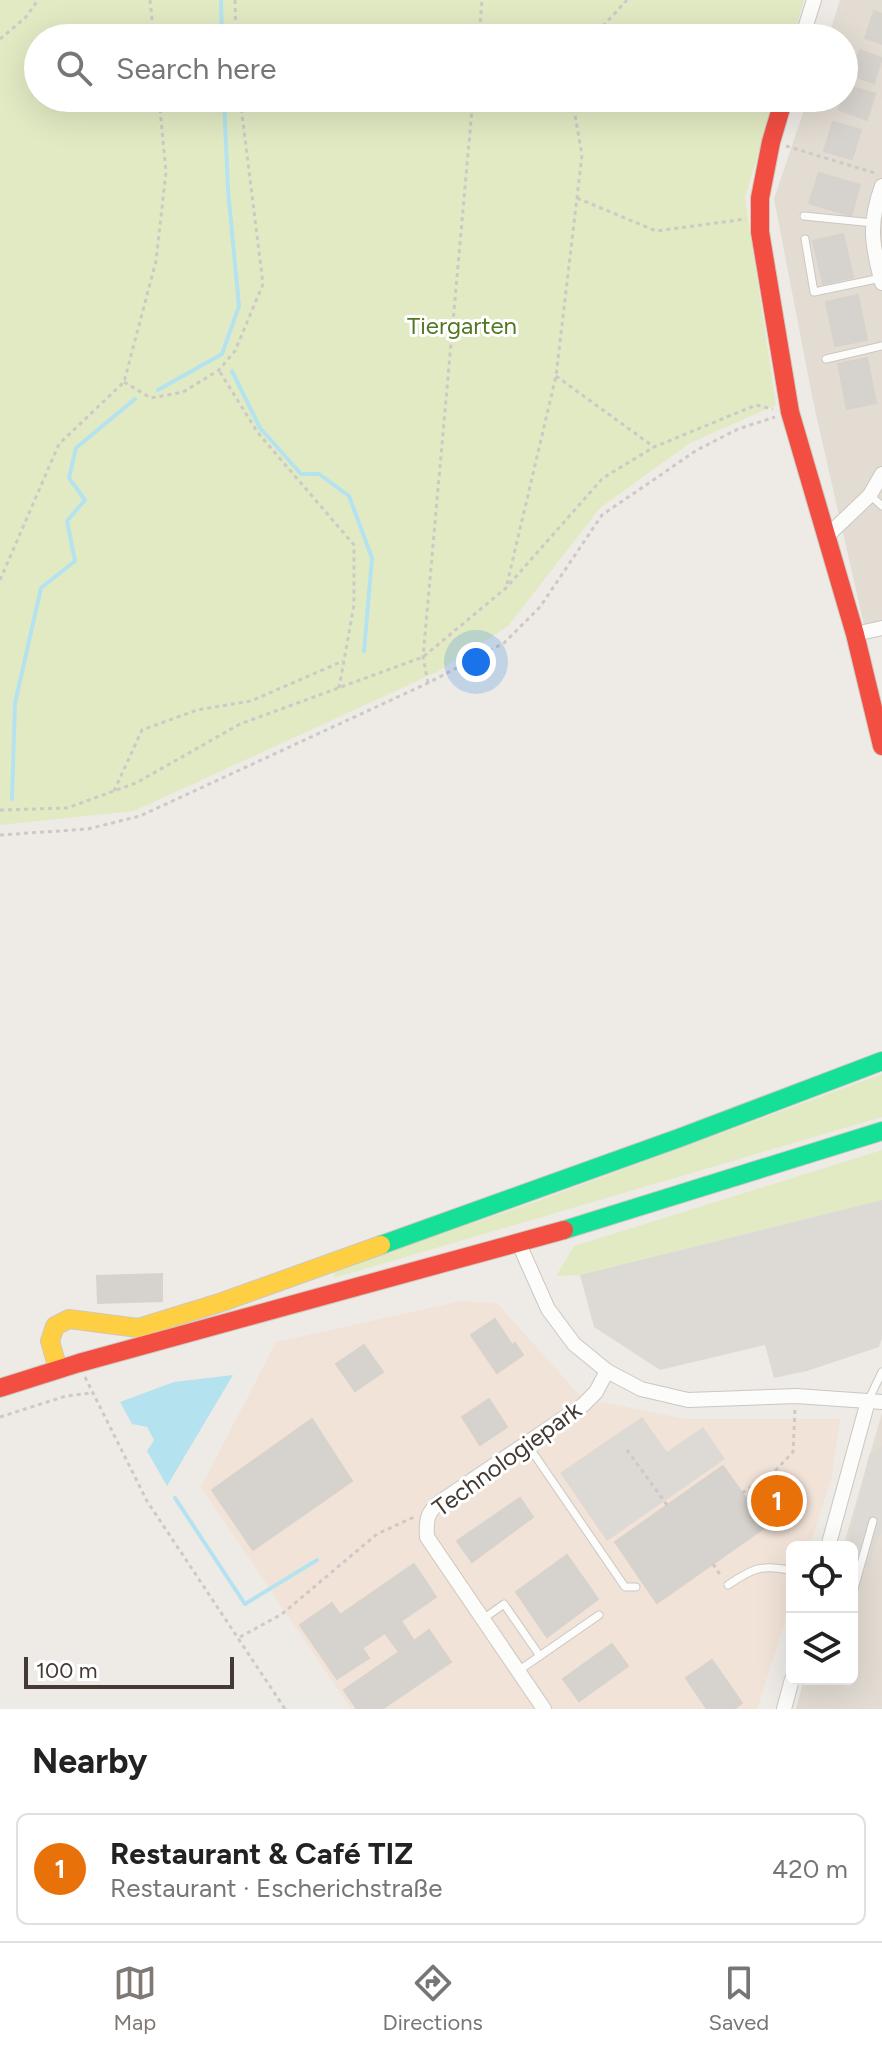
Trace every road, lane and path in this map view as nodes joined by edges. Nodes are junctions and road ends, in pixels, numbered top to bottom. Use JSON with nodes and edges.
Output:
{"nodes":[{"id":1,"x":38,"y":0,"type":"edge"},
{"id":2,"x":150,"y":0,"type":"edge"},
{"id":3,"x":235,"y":0,"type":"edge"},
{"id":4,"x":482,"y":0,"type":"edge"},
{"id":5,"x":627,"y":0,"type":"edge"},
{"id":6,"x":814,"y":0,"type":"edge"},
{"id":7,"x":153,"y":24,"type":"edge"},
{"id":8,"x":236,"y":24,"type":"edge"},
{"id":9,"x":480,"y":24,"type":"edge"},
{"id":10,"x":605,"y":24,"type":"edge"},
{"id":11,"x":806,"y":24,"type":"edge"},
{"id":12,"x":0,"y":39,"type":"edge"},
{"id":13,"x":160,"y":112,"type":"edge"},
{"id":14,"x":242,"y":112,"type":"edge"},
{"id":15,"x":472,"y":112,"type":"edge"},
{"id":16,"x":574,"y":112,"type":"edge"},
{"id":17,"x":780,"y":112,"type":"edge"},
{"id":18,"x":771,"y":142,"type":"junction"},
{"id":19,"x":882,"y":175,"type":"edge"},
{"id":20,"x":882,"y":186,"type":"edge"},
{"id":21,"x":577,"y":198,"type":"junction"},
{"id":22,"x":804,"y":216,"type":"dead end"},
{"id":23,"x":760,"y":217,"type":"junction"},
{"id":24,"x":873,"y":223,"type":"junction"},
{"id":25,"x":805,"y":239,"type":"dead end"},
{"id":26,"x":881,"y":280,"type":"edge"},
{"id":27,"x":882,"y":346,"type":"edge"},
{"id":28,"x":826,"y":359,"type":"dead end"},
{"id":29,"x":219,"y":370,"type":"junction"},
{"id":30,"x":556,"y":376,"type":"junction"},
{"id":31,"x":124,"y":382,"type":"junction"},
{"id":32,"x":790,"y":412,"type":"junction"},
{"id":33,"x":654,"y":447,"type":"junction"},
{"id":34,"x":882,"y":474,"type":"edge"},
{"id":35,"x":870,"y":495,"type":"junction"},
{"id":36,"x":882,"y":506,"type":"edge"},
{"id":37,"x":825,"y":538,"type":"junction"},
{"id":38,"x":0,"y":580,"type":"edge"},
{"id":39,"x":506,"y":588,"type":"junction"},
{"id":40,"x":882,"y":628,"type":"edge"},
{"id":41,"x":855,"y":634,"type":"junction"},
{"id":42,"x":423,"y":657,"type":"junction"},
{"id":43,"x":344,"y":660,"type":"junction"},
{"id":44,"x":428,"y":683,"type":"junction"},
{"id":45,"x":339,"y":688,"type":"junction"},
{"id":46,"x":882,"y":746,"type":"edge"},
{"id":47,"x":114,"y":791,"type":"junction"},
{"id":48,"x":0,"y":810,"type":"edge"},
{"id":49,"x":0,"y":835,"type":"edge"},
{"id":50,"x":882,"y":1061,"type":"edge"},
{"id":51,"x":882,"y":1131,"type":"edge"},
{"id":52,"x":519,"y":1244,"type":"junction"},
{"id":53,"x":79,"y":1363,"type":"junction"},
{"id":54,"x":58,"y":1369,"type":"junction"},
{"id":55,"x":607,"y":1371,"type":"junction"},
{"id":56,"x":882,"y":1372,"type":"edge"},
{"id":57,"x":0,"y":1388,"type":"edge"},
{"id":58,"x":91,"y":1393,"type":"junction"},
{"id":59,"x":796,"y":1396,"type":"junction"},
{"id":60,"x":875,"y":1401,"type":"edge"},
{"id":61,"x":0,"y":1417,"type":"edge"},
{"id":62,"x":526,"y":1442,"type":"junction"},
{"id":63,"x":627,"y":1450,"type":"dead end"},
{"id":64,"x":742,"y":1493,"type":"dead end"},
{"id":65,"x":667,"y":1505,"type":"dead end"},
{"id":66,"x":414,"y":1517,"type":"dead end"},
{"id":67,"x":873,"y":1521,"type":"dead end"},
{"id":68,"x":830,"y":1541,"type":"edge"},
{"id":69,"x":713,"y":1564,"type":"dead end"},
{"id":70,"x":786,"y":1570,"type":"edge"},
{"id":71,"x":858,"y":1575,"type":"edge"},
{"id":72,"x":728,"y":1585,"type":"joint"},
{"id":73,"x":636,"y":1587,"type":"dead end"},
{"id":74,"x":599,"y":1615,"type":"dead end"},
{"id":75,"x":483,"y":1619,"type":"junction"},
{"id":76,"x":239,"y":1638,"type":"junction"},
{"id":77,"x":540,"y":1656,"type":"junction"},
{"id":78,"x":518,"y":1671,"type":"junction"},
{"id":79,"x":790,"y":1685,"type":"edge"},
{"id":80,"x":285,"y":1709,"type":"edge"},
{"id":81,"x":544,"y":1709,"type":"edge"},
{"id":82,"x":784,"y":1709,"type":"edge"}],
"edges":[{"from":1,"to":12,"type":"path"},
{"from":2,"to":7,"type":"path"},
{"from":3,"to":8,"type":"path"},
{"from":4,"to":9,"type":"path"},
{"from":5,"to":10,"type":"path"},
{"from":6,"to":11,"type":"street"},
{"from":13,"to":31,"type":"path"},
{"from":14,"to":29,"type":"path"},
{"from":15,"to":42,"type":"path"},
{"from":16,"to":21,"type":"path"},
{"from":17,"to":18,"type":"street"},
{"from":18,"to":19,"type":"path"},
{"from":18,"to":23,"type":"street"},
{"from":20,"to":24,"type":"street"},
{"from":21,"to":23,"type":"path"},
{"from":21,"to":30,"type":"path"},
{"from":22,"to":24,"type":"lane"},
{"from":23,"to":32,"type":"street"},
{"from":24,"to":26,"type":"street"},
{"from":25,"to":26,"type":"lane"},
{"from":27,"to":28,"type":"lane"},
{"from":29,"to":31,"type":"path"},
{"from":29,"to":43,"type":"path"},
{"from":30,"to":33,"type":"path"},
{"from":30,"to":39,"type":"path"},
{"from":31,"to":38,"type":"path"},
{"from":32,"to":33,"type":"path"},
{"from":32,"to":37,"type":"street"},
{"from":32,"to":44,"type":"path"},
{"from":33,"to":39,"type":"path"},
{"from":34,"to":35,"type":"street"},
{"from":35,"to":36,"type":"lane"},
{"from":35,"to":37,"type":"street"},
{"from":37,"to":41,"type":"street"},
{"from":39,"to":42,"type":"path"},
{"from":40,"to":41,"type":"street"},
{"from":41,"to":46,"type":"street"},
{"from":42,"to":44,"type":"path"},
{"from":42,"to":45,"type":"path"},
{"from":43,"to":45,"type":"path"},
{"from":43,"to":47,"type":"path"},
{"from":44,"to":49,"type":"path"},
{"from":45,"to":47,"type":"path"},
{"from":47,"to":48,"type":"path"},
{"from":50,"to":54,"type":"street"},
{"from":51,"to":52,"type":"street"},
{"from":52,"to":53,"type":"street"},
{"from":52,"to":55,"type":"street"},
{"from":53,"to":54,"type":"street"},
{"from":53,"to":58,"type":"path"},
{"from":54,"to":57,"type":"street"},
{"from":55,"to":59,"type":"street"},
{"from":55,"to":62,"type":"street","name":"Technologiepark"},
{"from":56,"to":60,"type":"lane"},
{"from":58,"to":61,"type":"path"},
{"from":58,"to":76,"type":"path"},
{"from":59,"to":60,"type":"street"},
{"from":59,"to":64,"type":"path"},
{"from":60,"to":68,"type":"street"},
{"from":62,"to":73,"type":"lane"},
{"from":62,"to":75,"type":"street","name":"Technologiepark"},
{"from":63,"to":65,"type":"path"},
{"from":66,"to":76,"type":"path"},
{"from":67,"to":71,"type":"lane"},
{"from":69,"to":72,"type":"path"},
{"from":70,"to":72,"type":"lane"},
{"from":74,"to":77,"type":"lane"},
{"from":75,"to":77,"type":"lane"},
{"from":75,"to":78,"type":"street","name":"Technologiepark"},
{"from":76,"to":80,"type":"path"},
{"from":77,"to":78,"type":"lane"},
{"from":78,"to":81,"type":"street","name":"Technologiepark"},
{"from":79,"to":82,"type":"street"}]}
